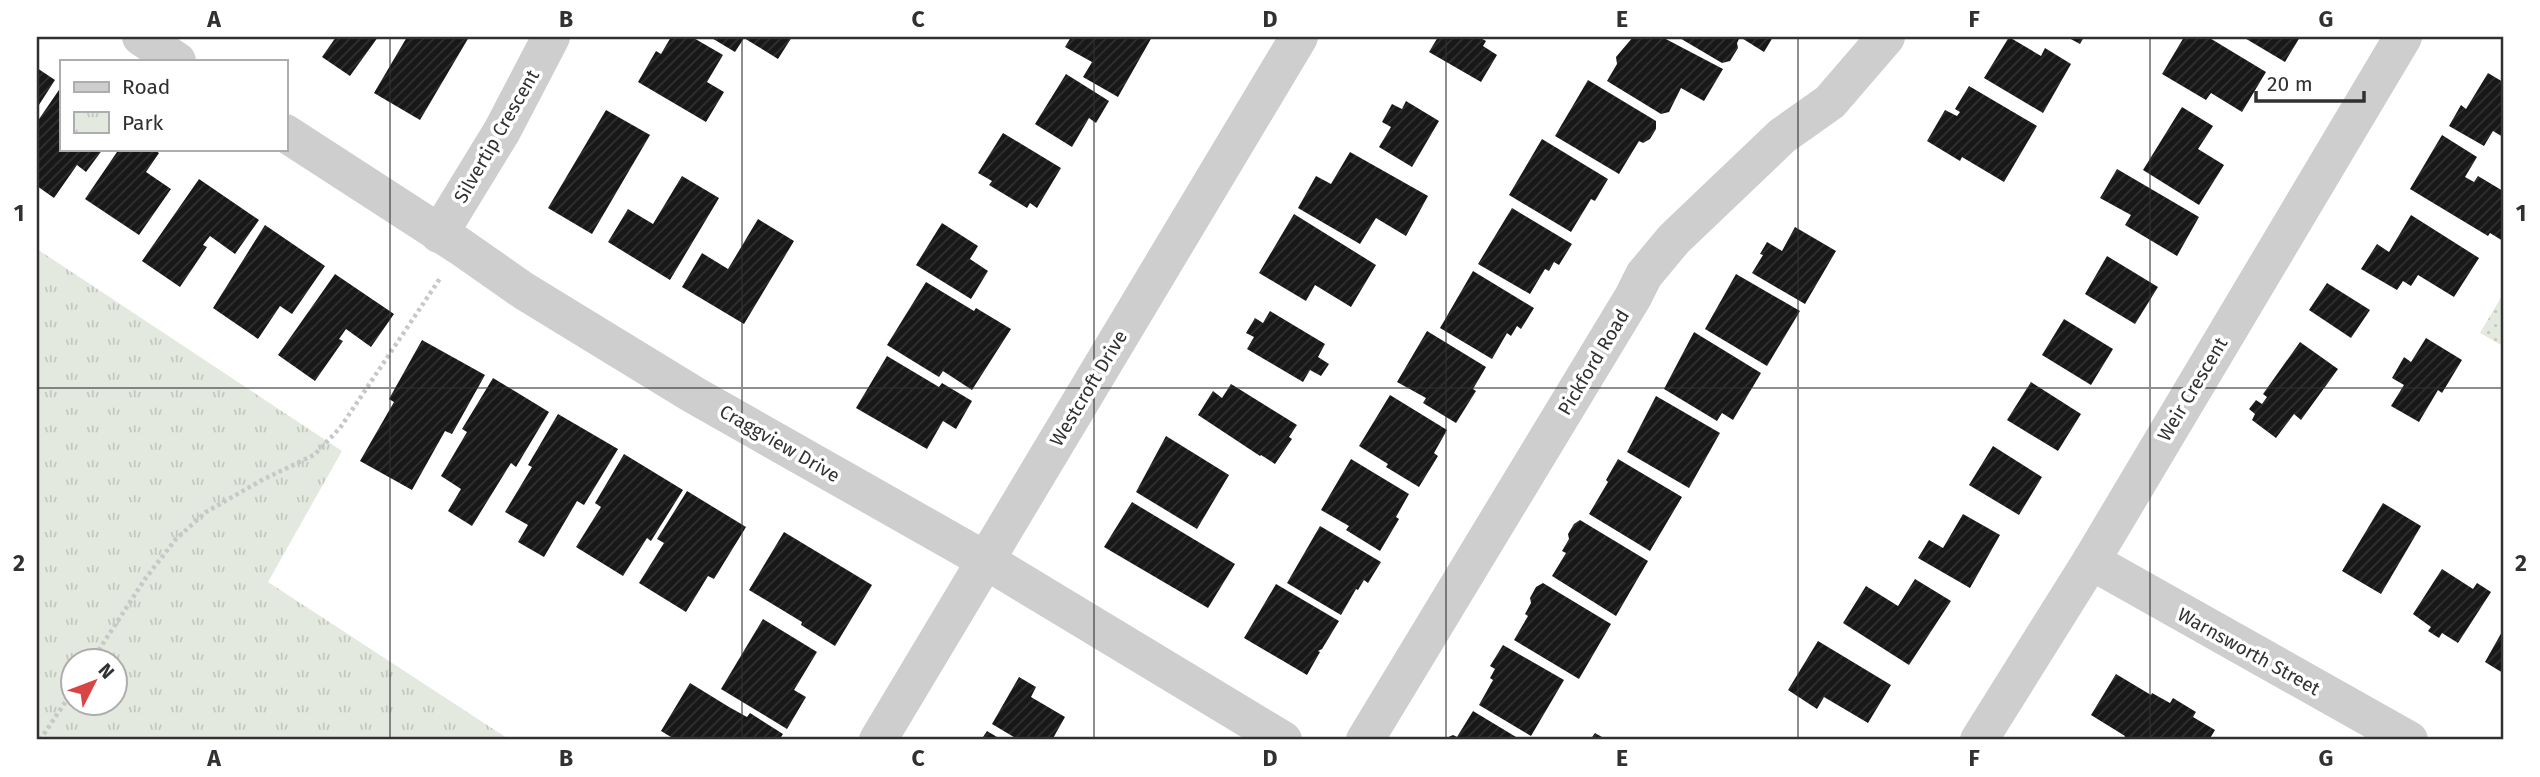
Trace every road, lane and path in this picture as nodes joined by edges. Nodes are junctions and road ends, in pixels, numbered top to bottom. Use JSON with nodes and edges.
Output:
{"nodes":[{"id":1,"x":141,"y":37,"type":"edge"},
{"id":2,"x":551,"y":37,"type":"edge"},
{"id":3,"x":1300,"y":37,"type":"edge"},
{"id":4,"x":1886,"y":37,"type":"edge"},
{"id":5,"x":2403,"y":37,"type":"edge"},
{"id":6,"x":176,"y":60,"type":"edge"},
{"id":7,"x":287,"y":134,"type":"edge"},
{"id":8,"x":450,"y":240,"type":"junction"},
{"id":9,"x":985,"y":560,"type":"junction"},
{"id":10,"x":2091,"y":561,"type":"junction"},
{"id":11,"x":100,"y":648,"type":"edge"},
{"id":12,"x":60,"y":710,"type":"edge"},
{"id":13,"x":40,"y":740,"type":"edge"},
{"id":14,"x":878,"y":740,"type":"edge"},
{"id":15,"x":1283,"y":740,"type":"edge"},
{"id":16,"x":1365,"y":740,"type":"edge"},
{"id":17,"x":1979,"y":740,"type":"edge"},
{"id":18,"x":2409,"y":740,"type":"edge"}],
"edges":[{"from":1,"to":6,"type":"street"},
{"from":2,"to":8,"type":"street","name":"Silvertip Crescent"},
{"from":3,"to":9,"type":"street","name":"Westcroft Drive"},
{"from":4,"to":16,"type":"street","name":"Pickford Road"},
{"from":5,"to":10,"type":"street","name":"Weir Crescent"},
{"from":7,"to":8,"type":"street","name":"Craggview Drive"},
{"from":8,"to":9,"type":"street","name":"Craggview Drive"},
{"from":8,"to":11,"type":"path"},
{"from":9,"to":14,"type":"street","name":"Westcroft Drive"},
{"from":9,"to":15,"type":"street","name":"Craggview Drive"},
{"from":10,"to":17,"type":"street","name":"Weir Crescent"},
{"from":10,"to":18,"type":"street","name":"Warnsworth Street"},
{"from":12,"to":13,"type":"path"}]}
